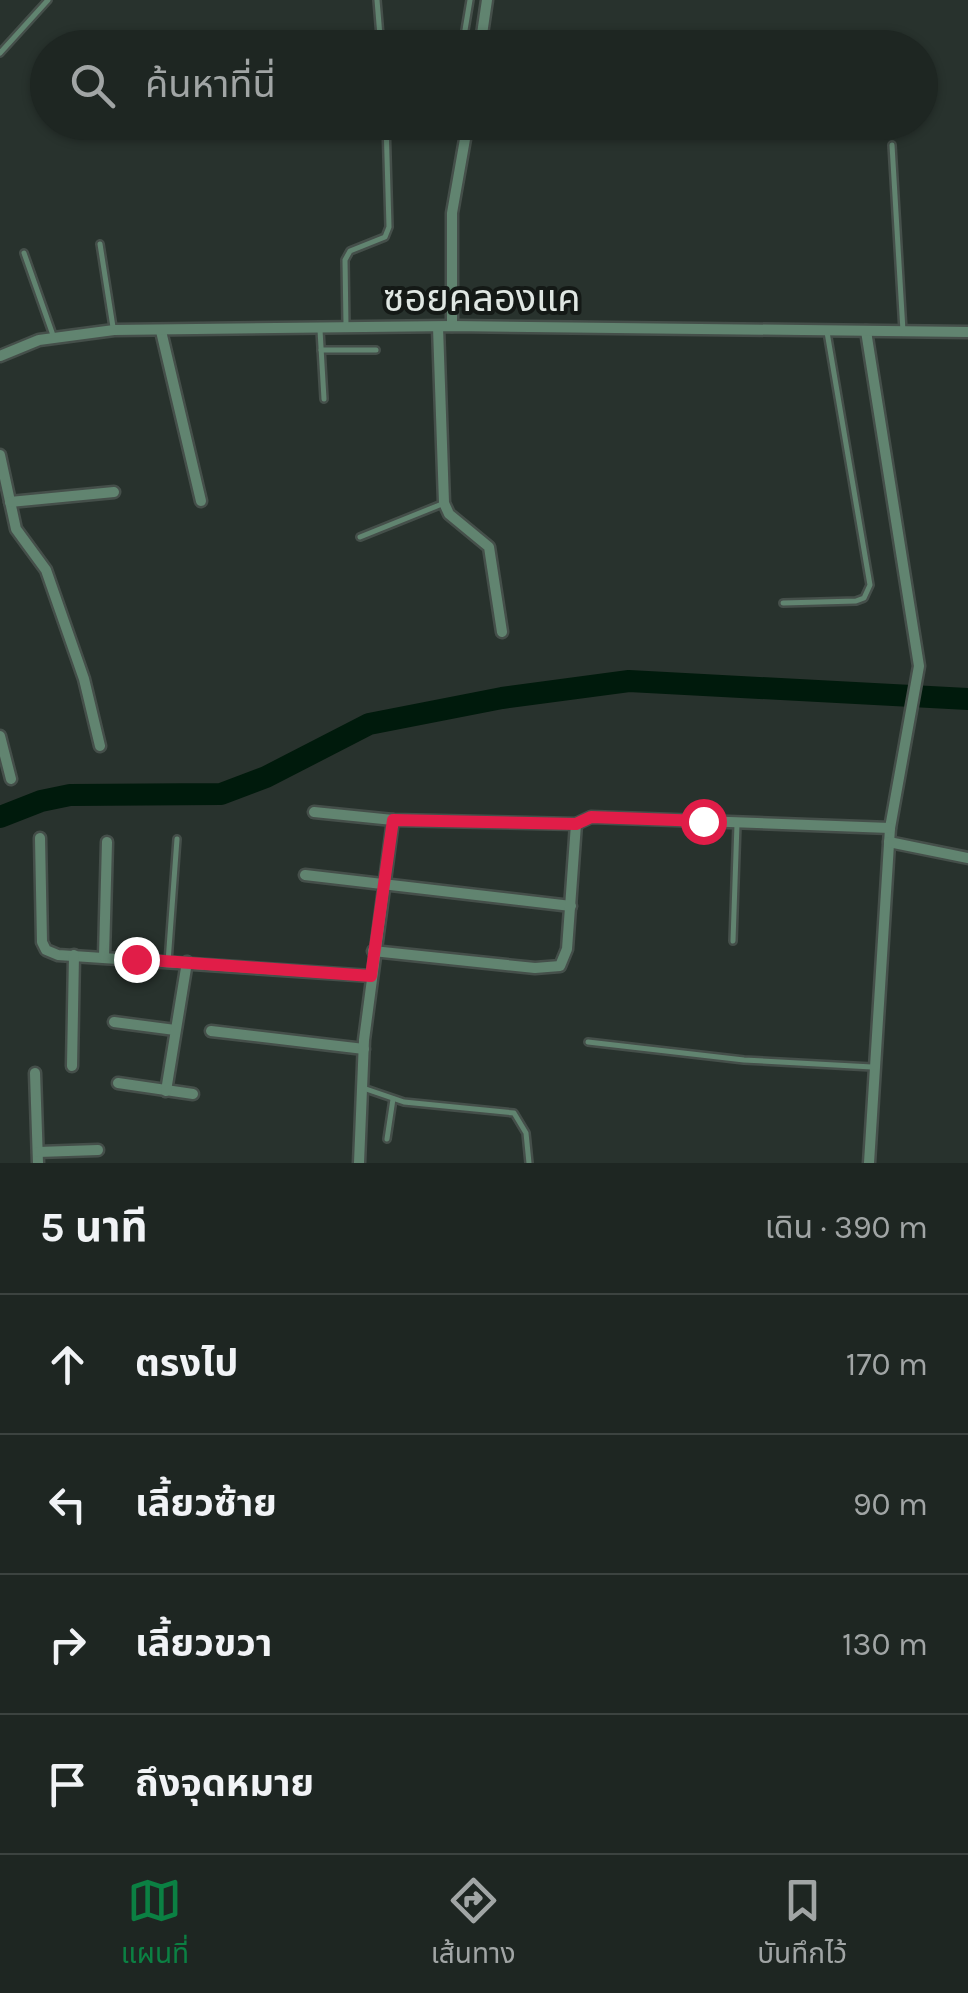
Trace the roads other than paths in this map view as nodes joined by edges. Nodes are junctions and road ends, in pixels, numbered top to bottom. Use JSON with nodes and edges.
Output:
{"nodes":[{"id":1,"x":48,"y":0,"type":"edge"},
{"id":2,"x":378,"y":0,"type":"edge"},
{"id":3,"x":470,"y":0,"type":"edge"},
{"id":4,"x":487,"y":0,"type":"edge"},
{"id":5,"x":380,"y":30,"type":"edge"},
{"id":6,"x":465,"y":30,"type":"edge"},
{"id":7,"x":483,"y":30,"type":"edge"},
{"id":8,"x":0,"y":53,"type":"edge"},
{"id":9,"x":387,"y":140,"type":"edge"},
{"id":10,"x":465,"y":140,"type":"edge"},
{"id":11,"x":892,"y":145,"type":"dead end"},
{"id":12,"x":100,"y":244,"type":"dead end"},
{"id":13,"x":24,"y":253,"type":"dead end"},
{"id":14,"x":438,"y":326,"type":"junction"},
{"id":15,"x":452,"y":326,"type":"junction"},
{"id":16,"x":320,"y":327,"type":"junction"},
{"id":17,"x":346,"y":328,"type":"junction"},
{"id":18,"x":114,"y":330,"type":"junction"},
{"id":19,"x":827,"y":330,"type":"junction"},
{"id":20,"x":866,"y":330,"type":"junction"},
{"id":21,"x":161,"y":331,"type":"junction"},
{"id":22,"x":903,"y":331,"type":"junction"},
{"id":23,"x":968,"y":332,"type":"edge"},
{"id":24,"x":54,"y":338,"type":"junction"},
{"id":25,"x":321,"y":350,"type":"junction"},
{"id":26,"x":376,"y":350,"type":"dead end"},
{"id":27,"x":0,"y":356,"type":"edge"},
{"id":28,"x":324,"y":398,"type":"dead end"},
{"id":29,"x":0,"y":454,"type":"edge"},
{"id":30,"x":114,"y":492,"type":"dead end"},
{"id":31,"x":200,"y":501,"type":"dead end"},
{"id":32,"x":10,"y":502,"type":"junction"},
{"id":33,"x":444,"y":503,"type":"junction"},
{"id":34,"x":360,"y":536,"type":"dead end"},
{"id":35,"x":783,"y":603,"type":"dead end"},
{"id":36,"x":502,"y":632,"type":"dead end"},
{"id":37,"x":0,"y":736,"type":"edge"},
{"id":38,"x":100,"y":746,"type":"dead end"},
{"id":39,"x":11,"y":780,"type":"dead end"},
{"id":40,"x":314,"y":812,"type":"dead end"},
{"id":41,"x":393,"y":820,"type":"junction"},
{"id":42,"x":737,"y":822,"type":"junction"},
{"id":43,"x":576,"y":824,"type":"junction"},
{"id":44,"x":890,"y":828,"type":"junction"},
{"id":45,"x":40,"y":838,"type":"dead end"},
{"id":46,"x":177,"y":839,"type":"dead end"},
{"id":47,"x":107,"y":842,"type":"dead end"},
{"id":48,"x":889,"y":842,"type":"junction"},
{"id":49,"x":968,"y":858,"type":"edge"},
{"id":50,"x":305,"y":875,"type":"dead end"},
{"id":51,"x":382,"y":884,"type":"junction"},
{"id":52,"x":570,"y":906,"type":"junction"},
{"id":53,"x":733,"y":941,"type":"dead end"},
{"id":54,"x":374,"y":951,"type":"junction"},
{"id":55,"x":74,"y":956,"type":"junction"},
{"id":56,"x":104,"y":956,"type":"junction"},
{"id":57,"x":168,"y":962,"type":"junction"},
{"id":58,"x":187,"y":962,"type":"junction"},
{"id":59,"x":371,"y":976,"type":"junction"},
{"id":60,"x":114,"y":1022,"type":"dead end"},
{"id":61,"x":175,"y":1030,"type":"junction"},
{"id":62,"x":211,"y":1031,"type":"dead end"},
{"id":63,"x":588,"y":1042,"type":"dead end"},
{"id":64,"x":364,"y":1049,"type":"junction"},
{"id":65,"x":72,"y":1066,"type":"dead end"},
{"id":66,"x":875,"y":1067,"type":"junction"},
{"id":67,"x":35,"y":1072,"type":"dead end"},
{"id":68,"x":118,"y":1083,"type":"dead end"},
{"id":69,"x":363,"y":1088,"type":"junction"},
{"id":70,"x":166,"y":1090,"type":"junction"},
{"id":71,"x":193,"y":1094,"type":"dead end"},
{"id":72,"x":394,"y":1100,"type":"junction"},
{"id":73,"x":387,"y":1139,"type":"dead end"},
{"id":74,"x":98,"y":1150,"type":"dead end"},
{"id":75,"x":38,"y":1158,"type":"edge"},
{"id":76,"x":359,"y":1163,"type":"edge"},
{"id":77,"x":528,"y":1163,"type":"edge"},
{"id":78,"x":869,"y":1163,"type":"edge"}],
"edges":[{"from":1,"to":8,"type":"lane"},
{"from":2,"to":5,"type":"lane"},
{"from":3,"to":6,"type":"lane"},
{"from":4,"to":7,"type":"street"},
{"from":9,"to":17,"type":"lane"},
{"from":10,"to":15,"type":"street"},
{"from":11,"to":22,"type":"lane"},
{"from":12,"to":18,"type":"lane"},
{"from":13,"to":24,"type":"lane"},
{"from":14,"to":15,"type":"street","name":"ซอยคลองแค"},
{"from":14,"to":17,"type":"street","name":"ซอยคลองแค"},
{"from":14,"to":33,"type":"street"},
{"from":15,"to":19,"type":"street","name":"ซอยคลองแค"},
{"from":16,"to":17,"type":"street","name":"ซอยคลองแค"},
{"from":16,"to":21,"type":"street","name":"ซอยคลองแค"},
{"from":16,"to":25,"type":"lane"},
{"from":18,"to":21,"type":"street","name":"ซอยคลองแค"},
{"from":18,"to":24,"type":"street","name":"ซอยคลองแค"},
{"from":19,"to":20,"type":"street","name":"ซอยคลองแค"},
{"from":19,"to":35,"type":"lane"},
{"from":20,"to":22,"type":"street","name":"ซอยคลองแค"},
{"from":20,"to":44,"type":"street"},
{"from":21,"to":31,"type":"street"},
{"from":22,"to":23,"type":"street","name":"ซอยคลองแค"},
{"from":24,"to":27,"type":"street","name":"ซอยคลองแค"},
{"from":25,"to":26,"type":"lane"},
{"from":25,"to":28,"type":"lane"},
{"from":29,"to":32,"type":"street"},
{"from":30,"to":32,"type":"street"},
{"from":32,"to":38,"type":"street"},
{"from":33,"to":34,"type":"lane"},
{"from":33,"to":36,"type":"street"},
{"from":37,"to":39,"type":"street"},
{"from":40,"to":41,"type":"street"},
{"from":41,"to":43,"type":"street"},
{"from":41,"to":51,"type":"street"},
{"from":42,"to":43,"type":"street"},
{"from":42,"to":44,"type":"street"},
{"from":42,"to":53,"type":"lane"},
{"from":43,"to":52,"type":"street"},
{"from":44,"to":48,"type":"street"},
{"from":45,"to":55,"type":"street"},
{"from":46,"to":57,"type":"lane"},
{"from":47,"to":56,"type":"street"},
{"from":48,"to":49,"type":"street"},
{"from":48,"to":66,"type":"street"},
{"from":50,"to":51,"type":"street"},
{"from":51,"to":52,"type":"street"},
{"from":51,"to":54,"type":"street"},
{"from":52,"to":54,"type":"street"},
{"from":54,"to":59,"type":"street"},
{"from":55,"to":56,"type":"street"},
{"from":55,"to":65,"type":"street"},
{"from":56,"to":57,"type":"street"},
{"from":57,"to":58,"type":"street"},
{"from":58,"to":59,"type":"street"},
{"from":58,"to":61,"type":"street"},
{"from":59,"to":64,"type":"street"},
{"from":60,"to":61,"type":"street"},
{"from":61,"to":70,"type":"street"},
{"from":62,"to":64,"type":"street"},
{"from":63,"to":66,"type":"lane"},
{"from":64,"to":69,"type":"street"},
{"from":66,"to":78,"type":"street"},
{"from":67,"to":75,"type":"street"},
{"from":68,"to":70,"type":"street"},
{"from":69,"to":72,"type":"lane"},
{"from":69,"to":76,"type":"street"},
{"from":70,"to":71,"type":"street"},
{"from":72,"to":73,"type":"lane"},
{"from":72,"to":77,"type":"lane"},
{"from":74,"to":75,"type":"street"}]}
